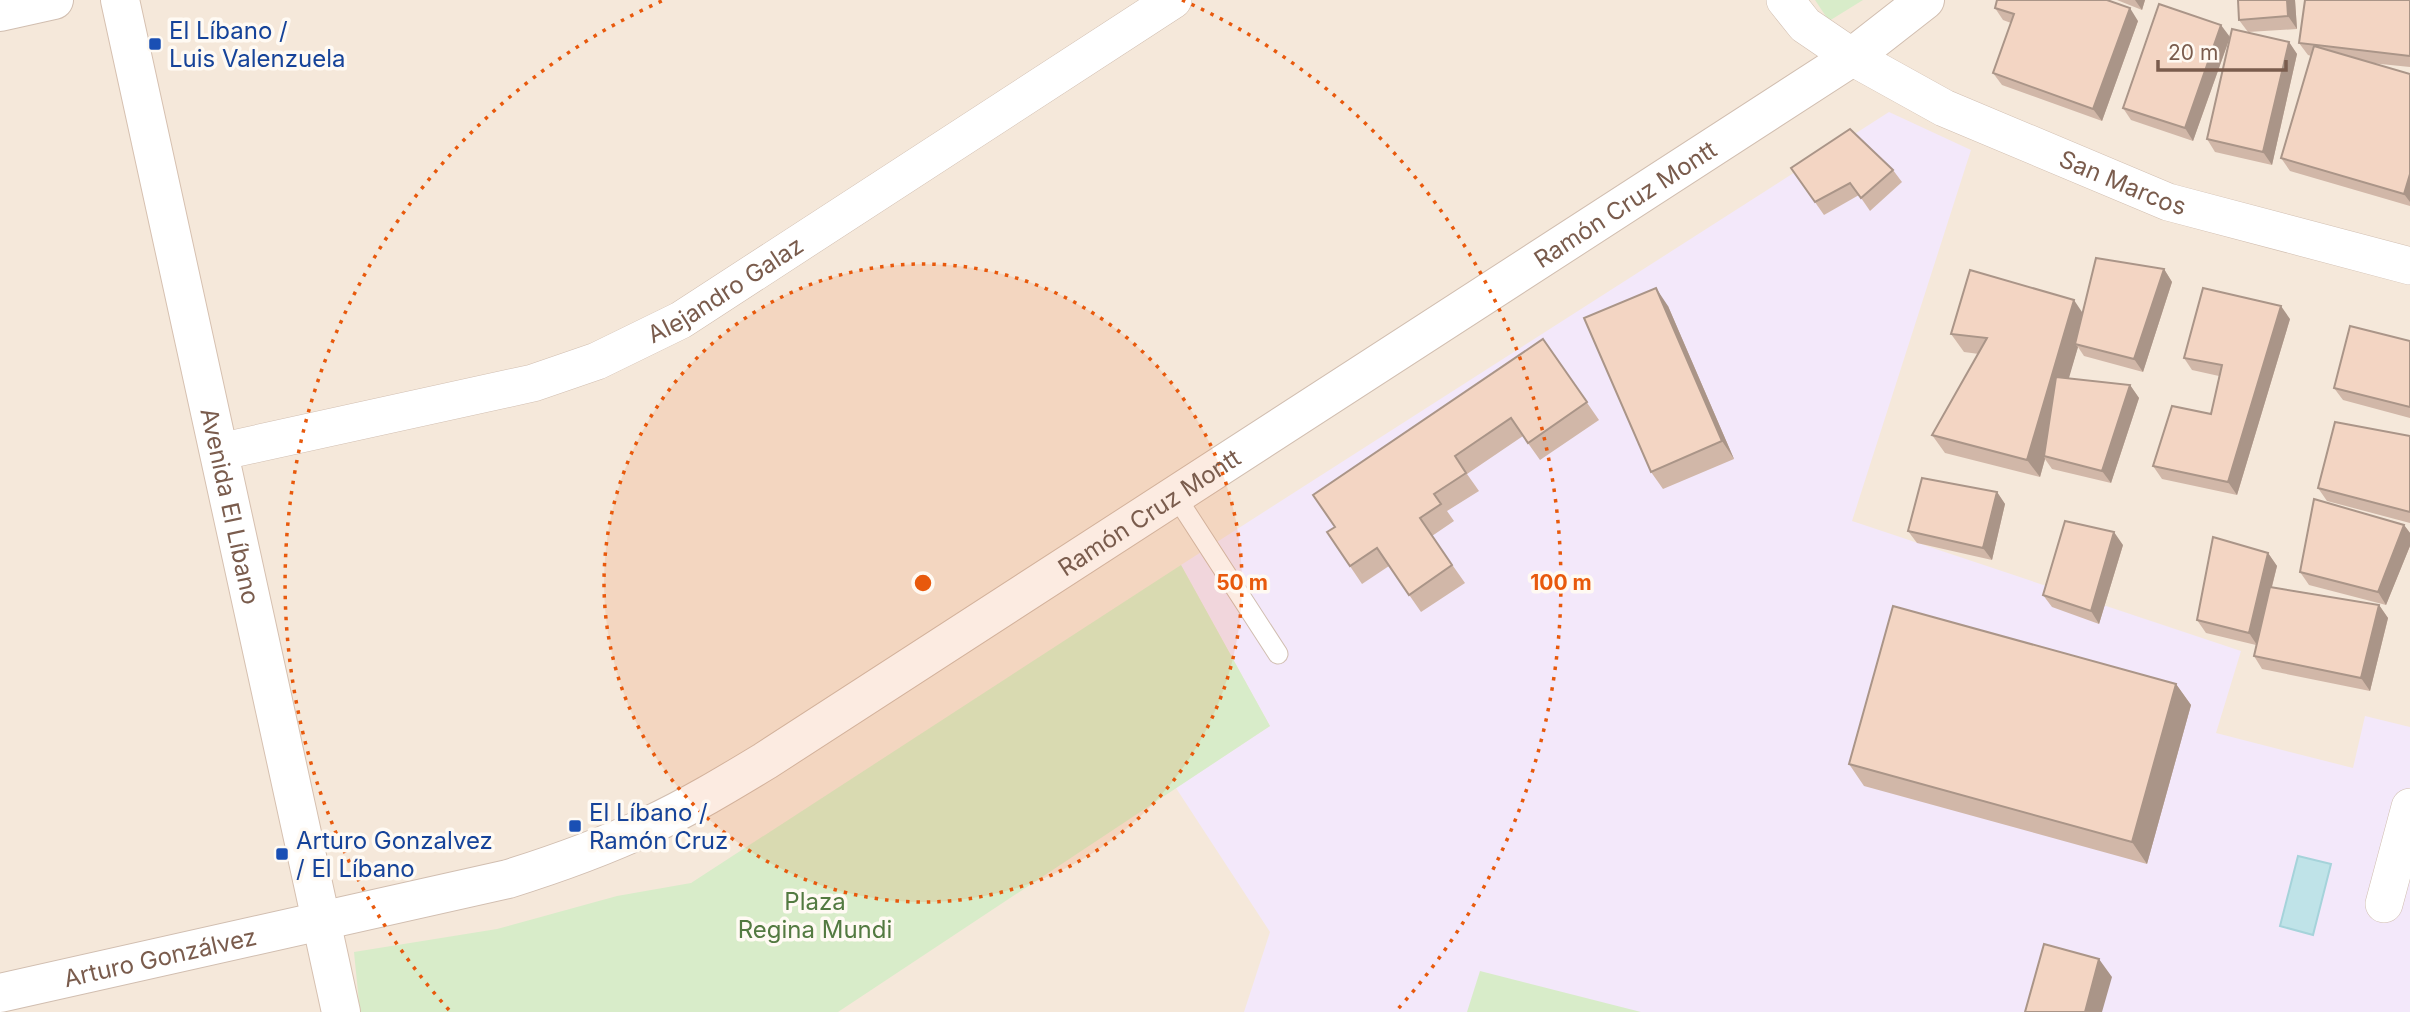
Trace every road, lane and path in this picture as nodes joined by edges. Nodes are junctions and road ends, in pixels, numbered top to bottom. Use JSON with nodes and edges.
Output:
{"nodes":[{"id":1,"x":54,"y":0,"type":"edge"},
{"id":2,"x":120,"y":0,"type":"edge"},
{"id":3,"x":1173,"y":0,"type":"edge"},
{"id":4,"x":1785,"y":0,"type":"edge"},
{"id":5,"x":1925,"y":0,"type":"edge"},
{"id":6,"x":0,"y":12,"type":"edge"},
{"id":7,"x":1852,"y":57,"type":"junction"},
{"id":8,"x":2410,"y":266,"type":"edge"},
{"id":9,"x":219,"y":452,"type":"junction"},
{"id":10,"x":1175,"y":495,"type":"junction"},
{"id":11,"x":1278,"y":654,"type":"dead end"},
{"id":12,"x":2410,"y":807,"type":"edge"},
{"id":13,"x":2384,"y":904,"type":"dead end"},
{"id":14,"x":322,"y":921,"type":"junction"},
{"id":15,"x":0,"y":993,"type":"edge"},
{"id":16,"x":341,"y":1012,"type":"edge"}],
"edges":[{"from":1,"to":6,"type":"street"},
{"from":2,"to":9,"type":"street","name":"Avenida El Líbano"},
{"from":3,"to":9,"type":"street","name":"Alejandro Galaz"},
{"from":4,"to":7,"type":"street","name":"San Marcos"},
{"from":5,"to":7,"type":"street","name":"Ramón Cruz Montt"},
{"from":7,"to":8,"type":"street","name":"San Marcos"},
{"from":7,"to":10,"type":"street","name":"Ramón Cruz Montt"},
{"from":9,"to":14,"type":"street","name":"Avenida El Líbano"},
{"from":10,"to":11,"type":"lane"},
{"from":10,"to":14,"type":"street","name":"Ramón Cruz Montt"},
{"from":12,"to":13,"type":"street"},
{"from":14,"to":15,"type":"street","name":"Arturo Gonzálvez"},
{"from":14,"to":16,"type":"street","name":"Avenida El Líbano"}]}
